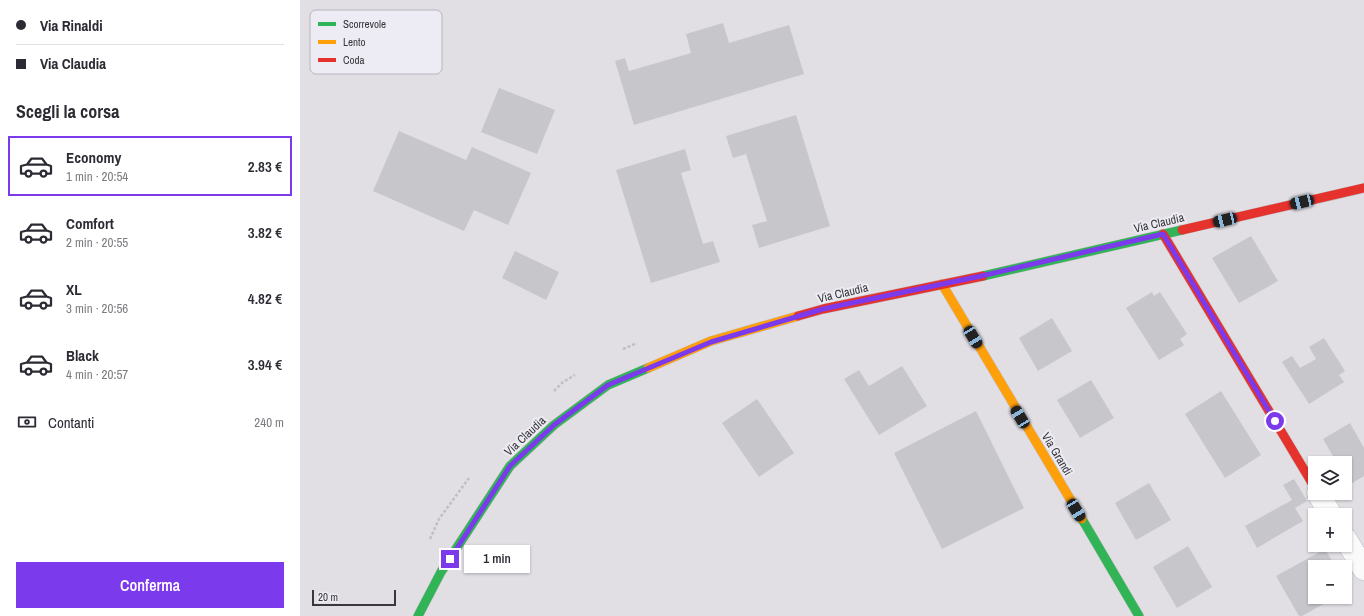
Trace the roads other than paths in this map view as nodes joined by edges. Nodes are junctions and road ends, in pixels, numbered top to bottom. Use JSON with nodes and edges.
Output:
{"nodes":[{"id":1,"x":1364,"y":188,"type":"edge"},
{"id":2,"x":1163,"y":234,"type":"junction"},
{"id":3,"x":942,"y":284,"type":"junction"},
{"id":4,"x":1308,"y":476,"type":"edge"},
{"id":5,"x":1352,"y":550,"type":"edge"},
{"id":6,"x":1364,"y":570,"type":"edge"},
{"id":7,"x":418,"y":616,"type":"edge"},
{"id":8,"x":1139,"y":616,"type":"edge"}],
"edges":[{"from":1,"to":2,"type":"main road","name":"Via Claudia"},
{"from":2,"to":3,"type":"main road","name":"Via Claudia"},
{"from":2,"to":4,"type":"main road"},
{"from":3,"to":7,"type":"main road","name":"Via Claudia"},
{"from":3,"to":8,"type":"main road","name":"Via Grandi"},
{"from":5,"to":6,"type":"street"}]}
